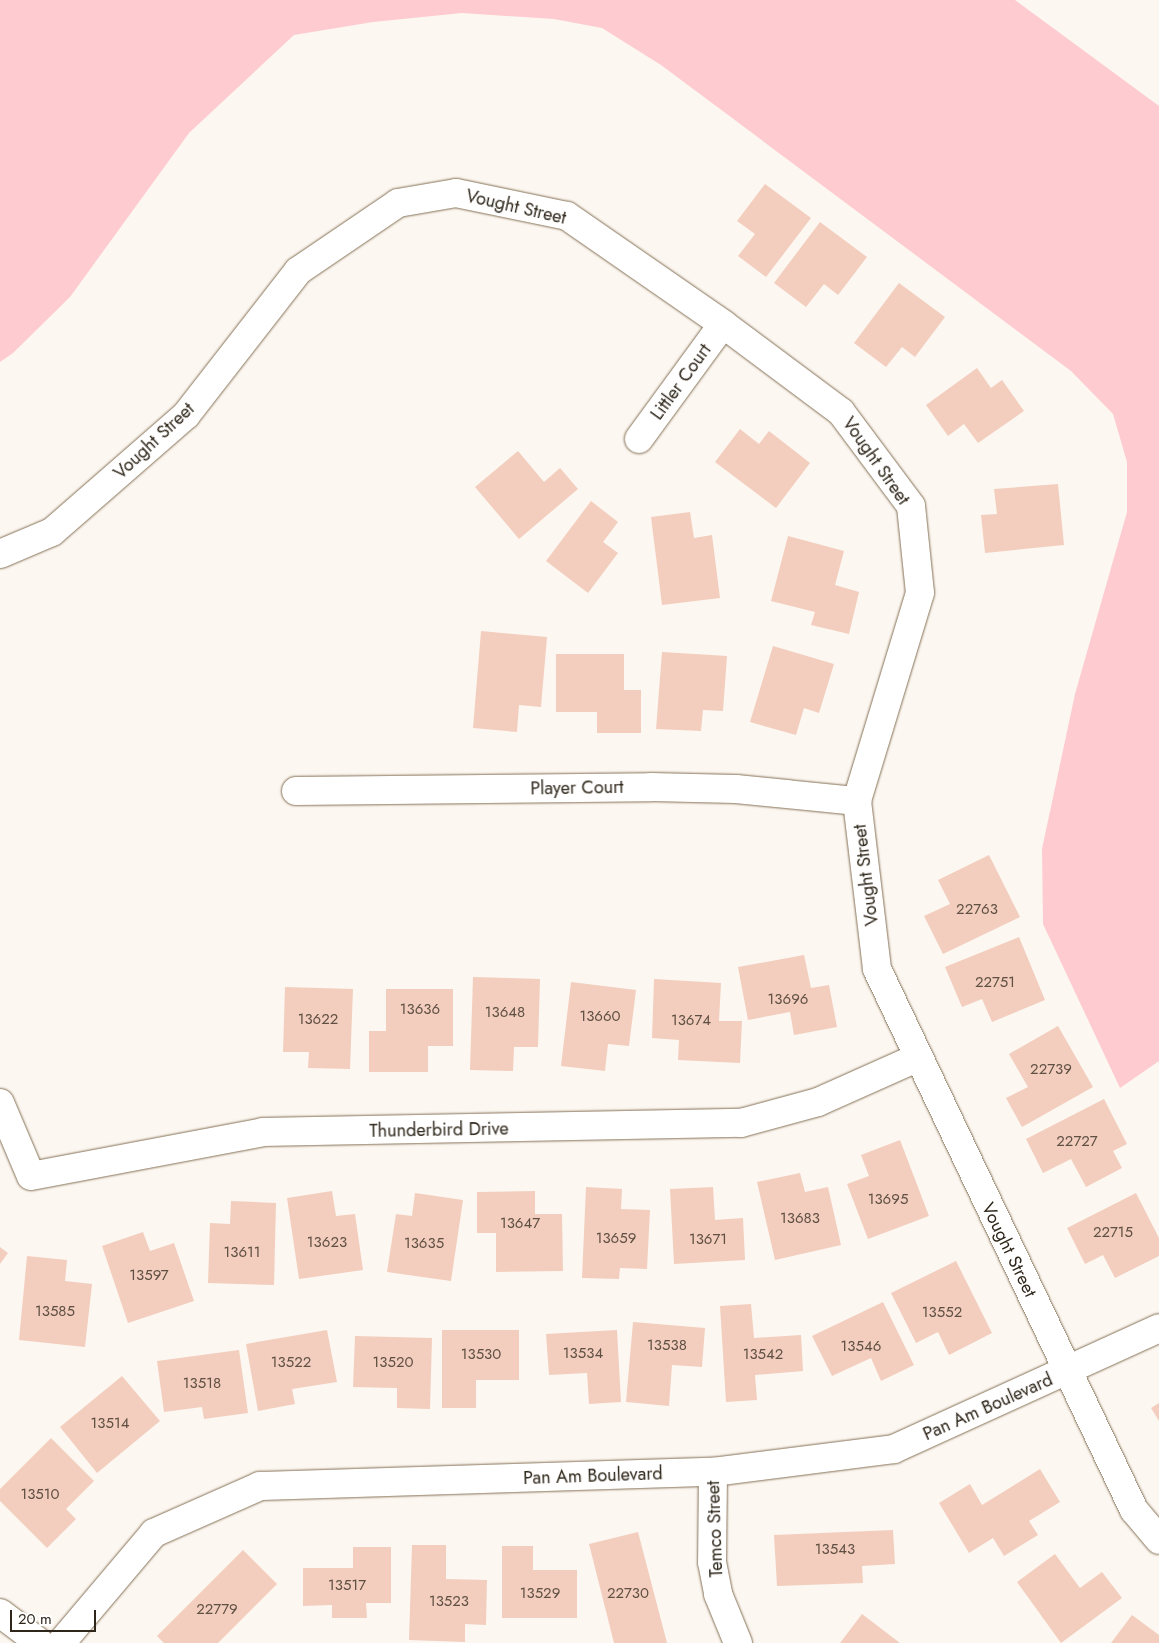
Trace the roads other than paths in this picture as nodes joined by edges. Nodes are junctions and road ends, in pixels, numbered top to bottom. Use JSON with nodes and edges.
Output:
{"nodes":[{"id":1,"x":723,"y":324,"type":"junction"},
{"id":2,"x":640,"y":439,"type":"dead end"},
{"id":3,"x":0,"y":554,"type":"edge"},
{"id":4,"x":296,"y":791,"type":"dead end"},
{"id":5,"x":857,"y":801,"type":"junction"},
{"id":6,"x":917,"y":1058,"type":"junction"},
{"id":7,"x":0,"y":1103,"type":"edge"},
{"id":8,"x":1159,"y":1328,"type":"edge"},
{"id":9,"x":1067,"y":1372,"type":"junction"},
{"id":10,"x":713,"y":1472,"type":"junction"},
{"id":11,"x":1159,"y":1540,"type":"edge"},
{"id":12,"x":0,"y":1613,"type":"edge"},
{"id":13,"x":40,"y":1643,"type":"edge"},
{"id":14,"x":61,"y":1643,"type":"edge"},
{"id":15,"x":738,"y":1643,"type":"edge"}],
"edges":[{"from":1,"to":2,"type":"street","name":"Littler Court"},
{"from":1,"to":3,"type":"street","name":"Vought Street"},
{"from":1,"to":5,"type":"street","name":"Vought Street"},
{"from":4,"to":5,"type":"street","name":"Player Court"},
{"from":5,"to":6,"type":"street","name":"Vought Street"},
{"from":6,"to":7,"type":"street","name":"Thunderbird Drive"},
{"from":6,"to":9,"type":"street","name":"Vought Street"},
{"from":8,"to":9,"type":"street","name":"Pan Am Boulevard"},
{"from":9,"to":10,"type":"street","name":"Pan Am Boulevard"},
{"from":9,"to":11,"type":"street","name":"Vought Street"},
{"from":10,"to":14,"type":"street","name":"Pan Am Boulevard"},
{"from":10,"to":15,"type":"street","name":"Temco Street"},
{"from":12,"to":13,"type":"street"}]}
